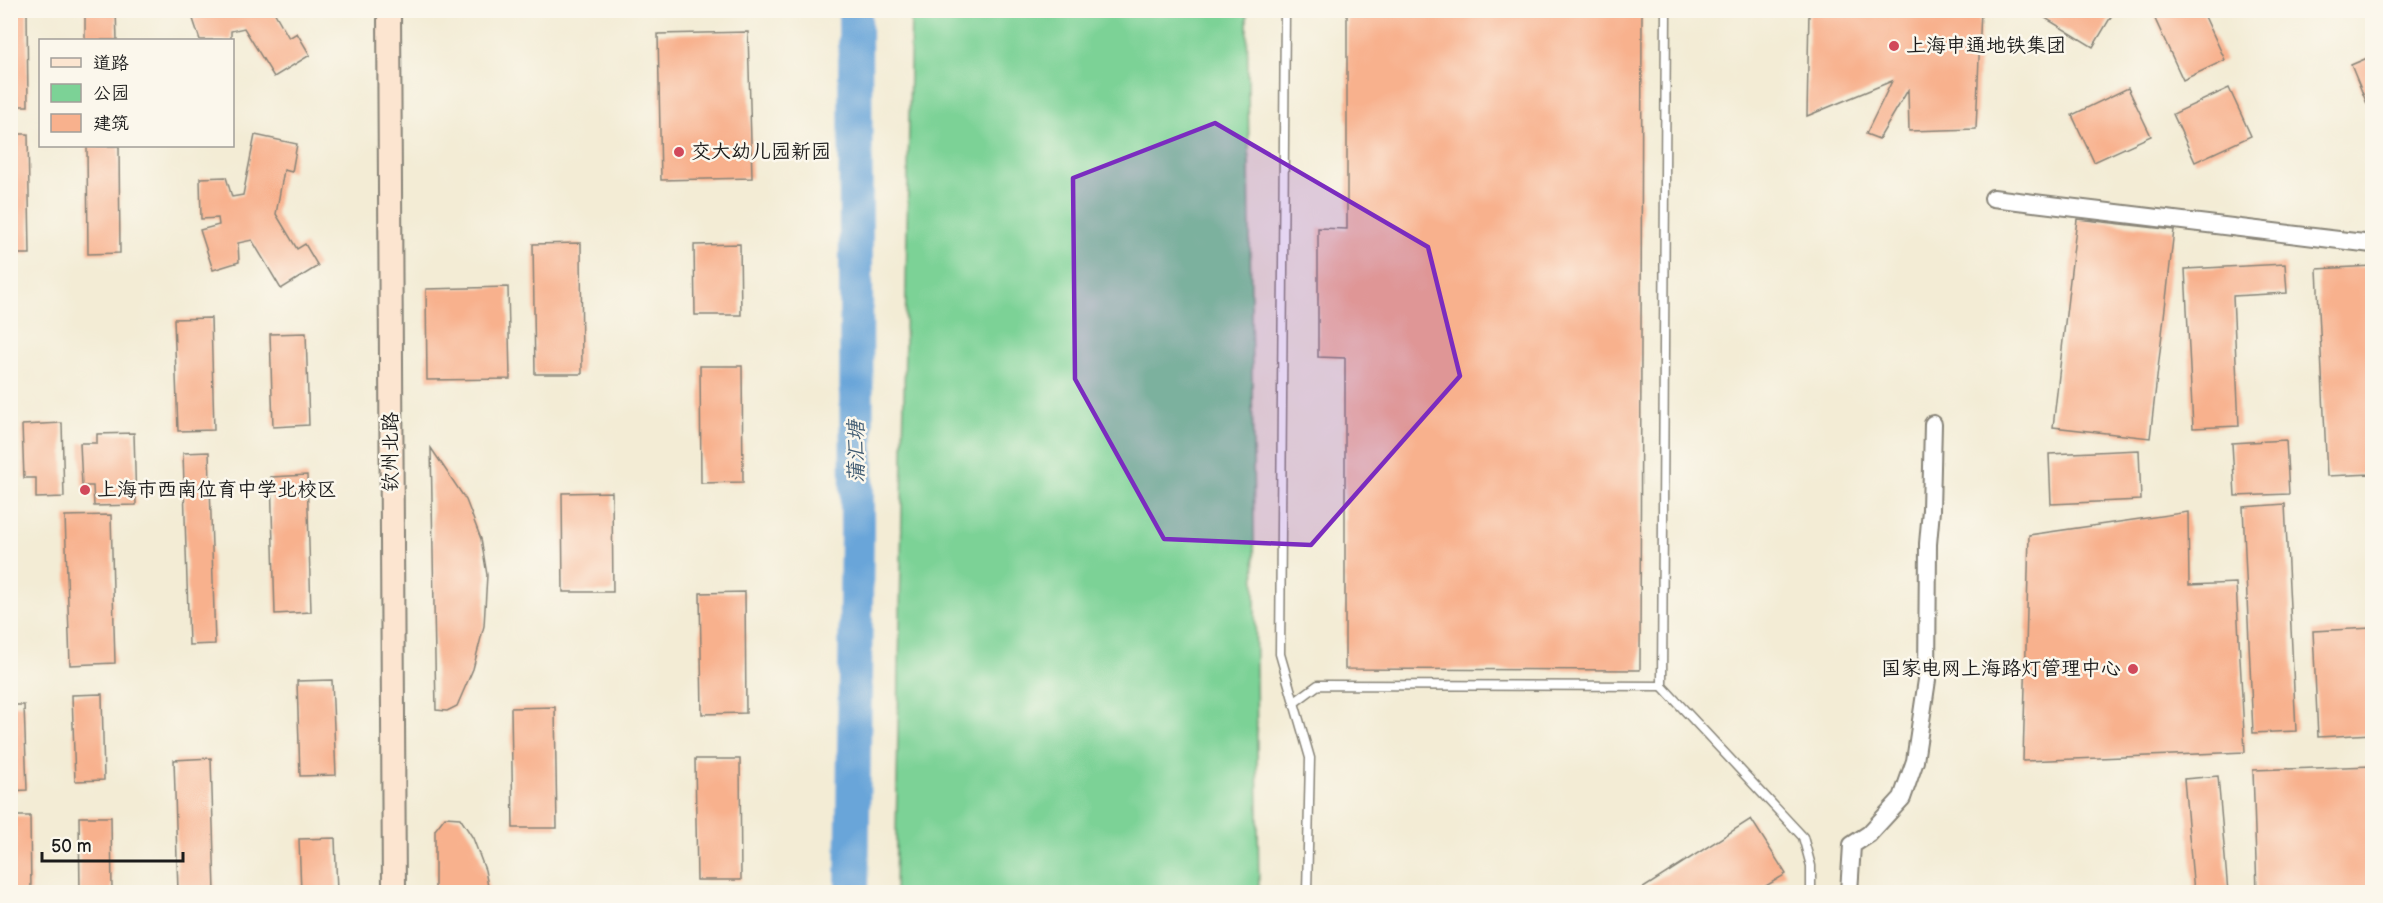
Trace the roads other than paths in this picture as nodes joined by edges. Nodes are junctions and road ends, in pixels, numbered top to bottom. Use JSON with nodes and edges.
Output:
{"nodes":[{"id":1,"x":389,"y":10,"type":"edge"},
{"id":2,"x":1285,"y":10,"type":"edge"},
{"id":3,"x":1666,"y":10,"type":"edge"},
{"id":4,"x":1993,"y":198,"type":"dead end"},
{"id":5,"x":2373,"y":244,"type":"edge"},
{"id":6,"x":1933,"y":424,"type":"dead end"},
{"id":7,"x":1662,"y":686,"type":"junction"},
{"id":8,"x":1295,"y":702,"type":"junction"},
{"id":9,"x":394,"y":892,"type":"edge"},
{"id":10,"x":1307,"y":892,"type":"edge"},
{"id":11,"x":1811,"y":892,"type":"edge"},
{"id":12,"x":1849,"y":892,"type":"edge"}],
"edges":[{"from":1,"to":9,"type":"street","name":"钦州北路"},
{"from":2,"to":8,"type":"lane"},
{"from":3,"to":7,"type":"lane"},
{"from":4,"to":5,"type":"street"},
{"from":6,"to":12,"type":"street"},
{"from":7,"to":8,"type":"lane"},
{"from":7,"to":11,"type":"lane"},
{"from":8,"to":10,"type":"lane"}]}
